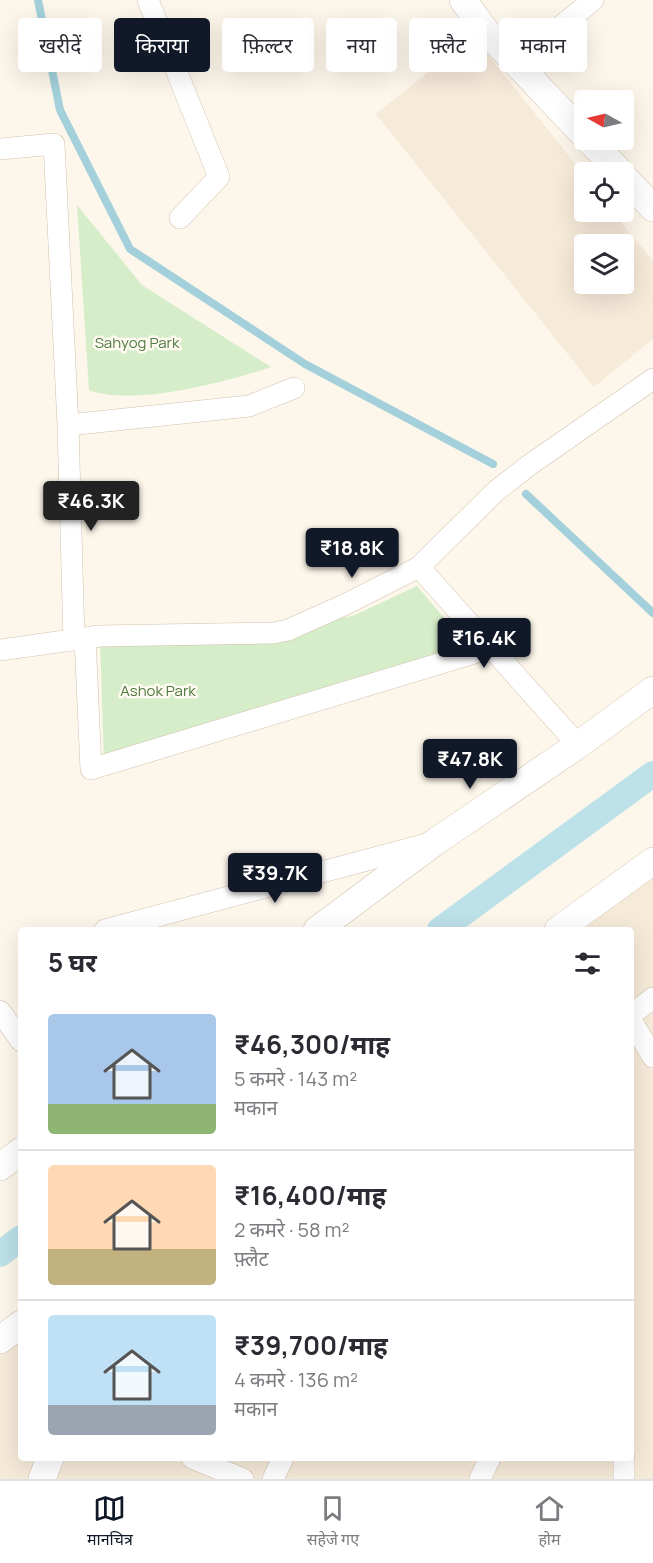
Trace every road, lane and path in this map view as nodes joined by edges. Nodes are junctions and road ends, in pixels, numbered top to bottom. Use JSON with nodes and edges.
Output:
{"nodes":[{"id":1,"x":148,"y":0,"type":"edge"},
{"id":2,"x":463,"y":0,"type":"edge"},
{"id":3,"x":593,"y":0,"type":"edge"},
{"id":4,"x":571,"y":18,"type":"edge"},
{"id":5,"x":499,"y":45,"type":"edge"},
{"id":6,"x":525,"y":72,"type":"edge"},
{"id":7,"x":574,"y":124,"type":"edge"},
{"id":8,"x":0,"y":149,"type":"edge"},
{"id":9,"x":599,"y":150,"type":"edge"},
{"id":10,"x":610,"y":162,"type":"edge"},
{"id":11,"x":634,"y":188,"type":"edge"},
{"id":12,"x":653,"y":208,"type":"edge"},
{"id":13,"x":180,"y":218,"type":"dead end"},
{"id":14,"x":653,"y":379,"type":"edge"},
{"id":15,"x":294,"y":388,"type":"dead end"},
{"id":16,"x":68,"y":425,"type":"junction"},
{"id":17,"x":419,"y":567,"type":"junction"},
{"id":18,"x":80,"y":639,"type":"junction"},
{"id":19,"x":491,"y":648,"type":"junction"},
{"id":20,"x":0,"y":650,"type":"edge"},
{"id":21,"x":653,"y":690,"type":"edge"},
{"id":22,"x":578,"y":744,"type":"junction"},
{"id":23,"x":435,"y":842,"type":"junction"},
{"id":24,"x":653,"y":861,"type":"edge"},
{"id":25,"x":164,"y":923,"type":"edge"},
{"id":26,"x":130,"y":927,"type":"edge"},
{"id":27,"x":320,"y":927,"type":"edge"},
{"id":28,"x":562,"y":927,"type":"edge"},
{"id":29,"x":653,"y":998,"type":"edge"},
{"id":30,"x":0,"y":1011,"type":"edge"},
{"id":31,"x":634,"y":1012,"type":"edge"},
{"id":32,"x":634,"y":1025,"type":"edge"},
{"id":33,"x":18,"y":1037,"type":"edge"},
{"id":34,"x":653,"y":1057,"type":"edge"},
{"id":35,"x":18,"y":1153,"type":"edge"},
{"id":36,"x":0,"y":1167,"type":"edge"},
{"id":37,"x":18,"y":1326,"type":"edge"},
{"id":38,"x":0,"y":1340,"type":"edge"},
{"id":39,"x":49,"y":1461,"type":"edge"},
{"id":40,"x":199,"y":1461,"type":"edge"},
{"id":41,"x":282,"y":1461,"type":"edge"},
{"id":42,"x":489,"y":1461,"type":"edge"},
{"id":43,"x":624,"y":1461,"type":"edge"},
{"id":44,"x":42,"y":1479,"type":"edge"},
{"id":45,"x":243,"y":1479,"type":"edge"},
{"id":46,"x":273,"y":1479,"type":"edge"},
{"id":47,"x":480,"y":1479,"type":"edge"},
{"id":48,"x":624,"y":1479,"type":"edge"}],
"edges":[{"from":1,"to":13,"type":"street"},
{"from":2,"to":5,"type":"street"},
{"from":3,"to":4,"type":"street"},
{"from":6,"to":7,"type":"street"},
{"from":8,"to":16,"type":"street"},
{"from":9,"to":10,"type":"street"},
{"from":11,"to":12,"type":"street"},
{"from":14,"to":17,"type":"street"},
{"from":15,"to":16,"type":"street"},
{"from":16,"to":18,"type":"street"},
{"from":17,"to":18,"type":"street"},
{"from":17,"to":19,"type":"street"},
{"from":18,"to":19,"type":"street"},
{"from":18,"to":20,"type":"street"},
{"from":19,"to":22,"type":"street"},
{"from":21,"to":22,"type":"street"},
{"from":22,"to":23,"type":"street"},
{"from":23,"to":25,"type":"street"},
{"from":23,"to":27,"type":"street"},
{"from":24,"to":28,"type":"street"},
{"from":25,"to":26,"type":"street"},
{"from":29,"to":31,"type":"street"},
{"from":30,"to":33,"type":"street"},
{"from":32,"to":34,"type":"street"},
{"from":35,"to":36,"type":"street"},
{"from":37,"to":38,"type":"street"},
{"from":39,"to":44,"type":"street"},
{"from":40,"to":45,"type":"street"},
{"from":41,"to":46,"type":"street"},
{"from":42,"to":47,"type":"street"},
{"from":43,"to":48,"type":"street"}]}
